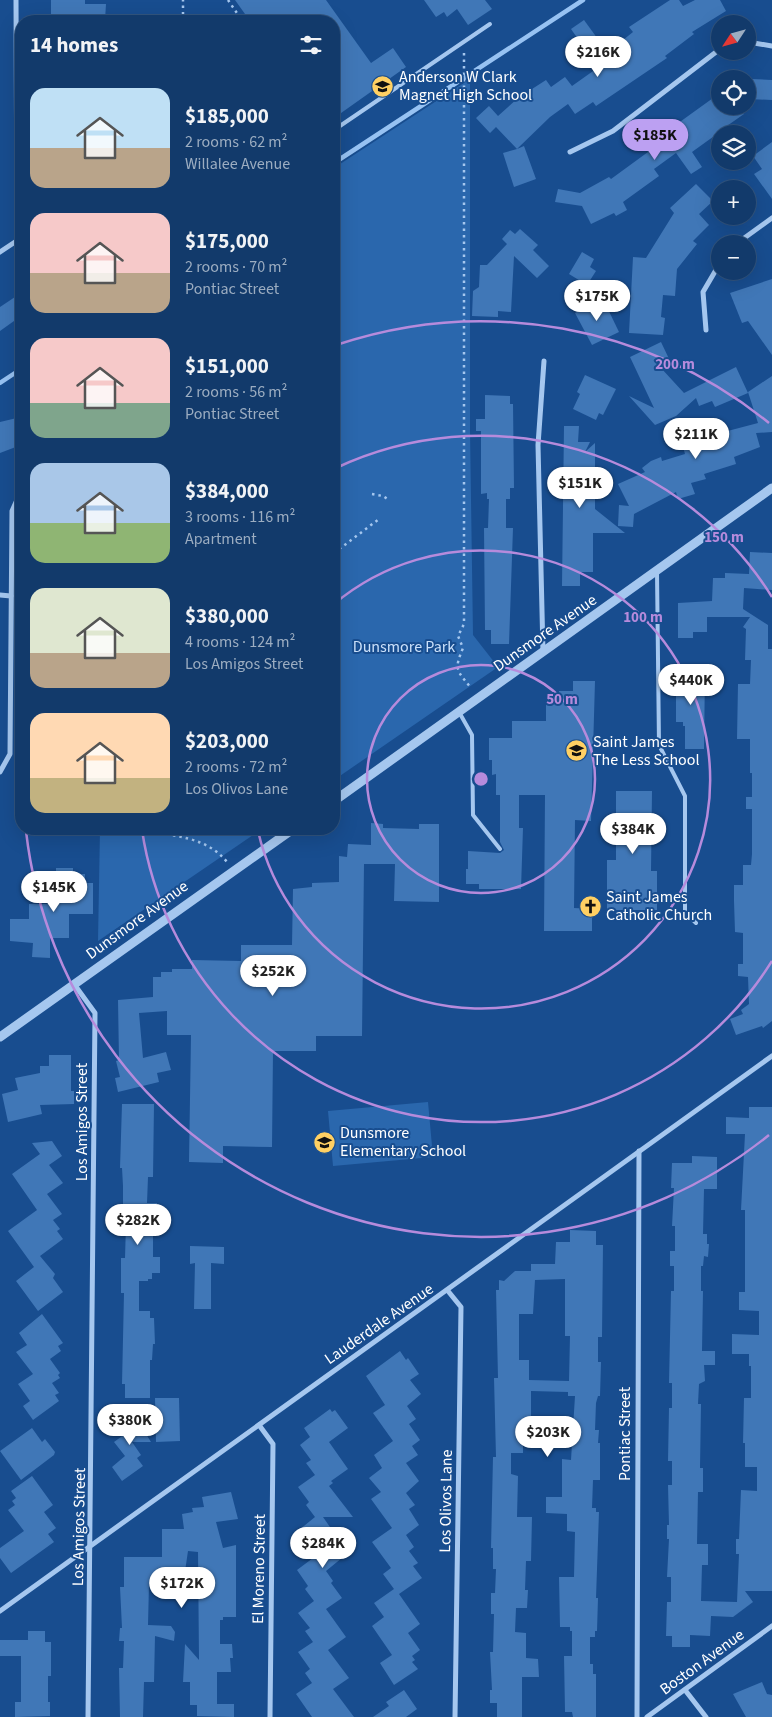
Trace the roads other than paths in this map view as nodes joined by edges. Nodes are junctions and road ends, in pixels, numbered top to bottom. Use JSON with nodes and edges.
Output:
{"nodes":[{"id":1,"x":16,"y":0,"type":"edge"},
{"id":2,"x":16,"y":15,"type":"edge"},
{"id":3,"x":490,"y":24,"type":"dead end"},
{"id":4,"x":756,"y":43,"type":"edge"},
{"id":5,"x":772,"y":46,"type":"edge"},
{"id":6,"x":711,"y":57,"type":"edge"},
{"id":7,"x":340,"y":126,"type":"edge"},
{"id":8,"x":570,"y":152,"type":"dead end"},
{"id":9,"x":772,"y":218,"type":"edge"},
{"id":10,"x":748,"y":235,"type":"edge"},
{"id":11,"x":15,"y":242,"type":"edge"},
{"id":12,"x":0,"y":252,"type":"edge"},
{"id":13,"x":711,"y":278,"type":"edge"},
{"id":14,"x":706,"y":330,"type":"dead end"},
{"id":15,"x":544,"y":361,"type":"dead end"},
{"id":16,"x":772,"y":488,"type":"edge"},
{"id":17,"x":15,"y":504,"type":"edge"},
{"id":18,"x":657,"y":572,"type":"junction"},
{"id":19,"x":0,"y":595,"type":"edge"},
{"id":20,"x":11,"y":596,"type":"junction"},
{"id":21,"x":543,"y":654,"type":"junction"},
{"id":22,"x":459,"y":712,"type":"junction"},
{"id":23,"x":0,"y":772,"type":"edge"},
{"id":24,"x":340,"y":797,"type":"edge"},
{"id":25,"x":283,"y":835,"type":"edge"},
{"id":26,"x":500,"y":849,"type":"dead end"},
{"id":27,"x":696,"y":922,"type":"dead end"},
{"id":28,"x":74,"y":984,"type":"junction"},
{"id":29,"x":0,"y":1037,"type":"edge"},
{"id":30,"x":772,"y":1056,"type":"edge"},
{"id":31,"x":639,"y":1151,"type":"junction"},
{"id":32,"x":448,"y":1291,"type":"junction"},
{"id":33,"x":259,"y":1425,"type":"junction"},
{"id":34,"x":91,"y":1546,"type":"junction"},
{"id":35,"x":0,"y":1611,"type":"edge"},
{"id":36,"x":772,"y":1626,"type":"edge"},
{"id":37,"x":685,"y":1690,"type":"junction"},
{"id":38,"x":88,"y":1717,"type":"edge"},
{"id":39,"x":270,"y":1717,"type":"edge"},
{"id":40,"x":455,"y":1717,"type":"edge"},
{"id":41,"x":637,"y":1717,"type":"edge"},
{"id":42,"x":647,"y":1717,"type":"edge"},
{"id":43,"x":706,"y":1717,"type":"edge"}],
"edges":[{"from":1,"to":2,"type":"street"},
{"from":3,"to":7,"type":"lane"},
{"from":4,"to":5,"type":"street"},
{"from":6,"to":8,"type":"street"},
{"from":9,"to":10,"type":"street"},
{"from":11,"to":12,"type":"street"},
{"from":13,"to":14,"type":"street"},
{"from":15,"to":21,"type":"street"},
{"from":16,"to":18,"type":"street","name":"Dunsmore Avenue"},
{"from":17,"to":20,"type":"street"},
{"from":18,"to":21,"type":"street","name":"Dunsmore Avenue"},
{"from":18,"to":27,"type":"lane"},
{"from":19,"to":20,"type":"street"},
{"from":20,"to":23,"type":"street"},
{"from":21,"to":22,"type":"street","name":"Dunsmore Avenue"},
{"from":22,"to":24,"type":"street","name":"Dunsmore Avenue"},
{"from":22,"to":26,"type":"lane"},
{"from":25,"to":28,"type":"street","name":"Dunsmore Avenue"},
{"from":28,"to":29,"type":"street","name":"Dunsmore Avenue"},
{"from":28,"to":34,"type":"street","name":"Los Amigos Street"},
{"from":30,"to":31,"type":"street","name":"Lauderdale Avenue"},
{"from":31,"to":32,"type":"street","name":"Lauderdale Avenue"},
{"from":31,"to":41,"type":"street","name":"Pontiac Street"},
{"from":32,"to":33,"type":"street","name":"Lauderdale Avenue"},
{"from":32,"to":40,"type":"street","name":"Los Olivos Lane"},
{"from":33,"to":34,"type":"street","name":"Lauderdale Avenue"},
{"from":33,"to":39,"type":"street","name":"El Moreno Street"},
{"from":34,"to":35,"type":"street","name":"Lauderdale Avenue"},
{"from":34,"to":38,"type":"street","name":"Los Amigos Street"},
{"from":36,"to":37,"type":"street","name":"Boston Avenue"},
{"from":37,"to":42,"type":"street","name":"Boston Avenue"},
{"from":37,"to":43,"type":"street"}]}
